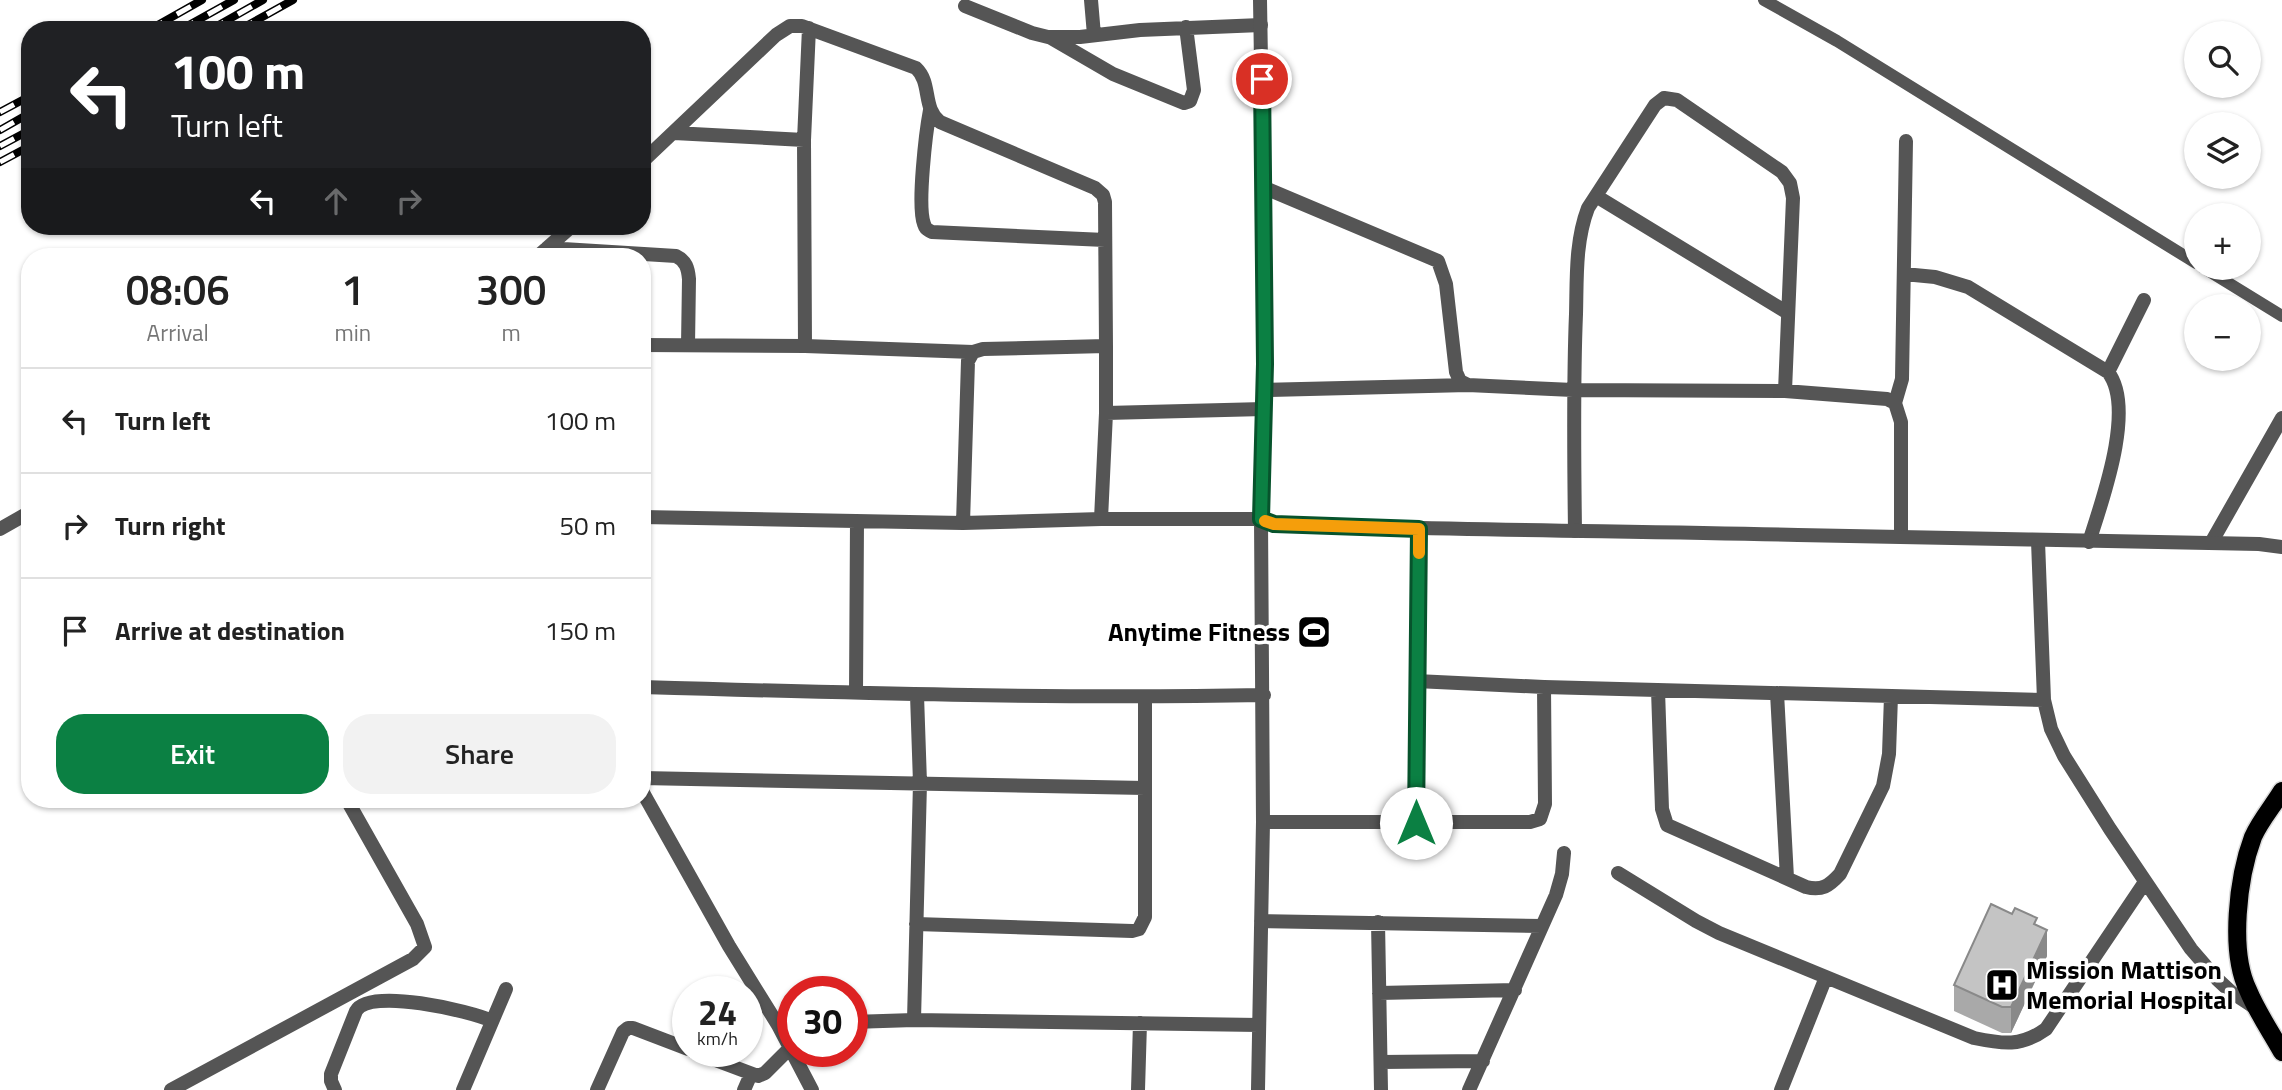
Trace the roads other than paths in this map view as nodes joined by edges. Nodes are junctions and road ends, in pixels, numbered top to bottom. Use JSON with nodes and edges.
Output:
{"nodes":[{"id":1,"x":1091,"y":0,"type":"edge"},
{"id":2,"x":1260,"y":0,"type":"edge"},
{"id":3,"x":1764,"y":0,"type":"edge"},
{"id":4,"x":965,"y":6,"type":"dead end"},
{"id":5,"x":1261,"y":25,"type":"junction"},
{"id":6,"x":1186,"y":27,"type":"junction"},
{"id":7,"x":809,"y":28,"type":"junction"},
{"id":8,"x":1094,"y":35,"type":"junction"},
{"id":9,"x":1048,"y":37,"type":"junction"},
{"id":10,"x":930,"y":110,"type":"junction"},
{"id":11,"x":674,"y":133,"type":"junction"},
{"id":12,"x":804,"y":140,"type":"junction"},
{"id":13,"x":1906,"y":141,"type":"dead end"},
{"id":14,"x":651,"y":154,"type":"edge"},
{"id":15,"x":1265,"y":188,"type":"junction"},
{"id":16,"x":1596,"y":196,"type":"junction"},
{"id":17,"x":562,"y":235,"type":"edge"},
{"id":18,"x":1105,"y":240,"type":"junction"},
{"id":19,"x":547,"y":248,"type":"edge"},
{"id":20,"x":651,"y":255,"type":"edge"},
{"id":21,"x":2184,"y":256,"type":"edge"},
{"id":22,"x":1904,"y":274,"type":"junction"},
{"id":23,"x":2224,"y":280,"type":"edge"},
{"id":24,"x":2144,"y":300,"type":"dead end"},
{"id":25,"x":1788,"y":313,"type":"junction"},
{"id":26,"x":2282,"y":316,"type":"edge"},
{"id":27,"x":651,"y":345,"type":"edge"},
{"id":28,"x":688,"y":345,"type":"junction"},
{"id":29,"x":806,"y":346,"type":"junction"},
{"id":30,"x":1106,"y":346,"type":"junction"},
{"id":31,"x":973,"y":352,"type":"junction"},
{"id":32,"x":2108,"y":372,"type":"junction"},
{"id":33,"x":1468,"y":384,"type":"junction"},
{"id":34,"x":1265,"y":390,"type":"junction"},
{"id":35,"x":1573,"y":390,"type":"junction"},
{"id":36,"x":1785,"y":391,"type":"junction"},
{"id":37,"x":1895,"y":403,"type":"junction"},
{"id":38,"x":1264,"y":409,"type":"junction"},
{"id":39,"x":1106,"y":413,"type":"junction"},
{"id":40,"x":2282,"y":418,"type":"edge"},
{"id":41,"x":21,"y":517,"type":"edge"},
{"id":42,"x":651,"y":517,"type":"edge"},
{"id":43,"x":1101,"y":519,"type":"junction"},
{"id":44,"x":1261,"y":519,"type":"junction"},
{"id":45,"x":857,"y":521,"type":"junction"},
{"id":46,"x":964,"y":523,"type":"junction"},
{"id":47,"x":0,"y":529,"type":"edge"},
{"id":48,"x":1419,"y":529,"type":"junction"},
{"id":49,"x":1576,"y":531,"type":"junction"},
{"id":50,"x":1900,"y":537,"type":"junction"},
{"id":51,"x":2038,"y":541,"type":"junction"},
{"id":52,"x":2089,"y":542,"type":"junction"},
{"id":53,"x":2211,"y":543,"type":"junction"},
{"id":54,"x":2282,"y":547,"type":"edge"},
{"id":55,"x":1416,"y":681,"type":"junction"},
{"id":56,"x":651,"y":687,"type":"edge"},
{"id":57,"x":1544,"y":687,"type":"junction"},
{"id":58,"x":1658,"y":690,"type":"junction"},
{"id":59,"x":856,"y":693,"type":"junction"},
{"id":60,"x":1777,"y":693,"type":"junction"},
{"id":61,"x":917,"y":695,"type":"junction"},
{"id":62,"x":1264,"y":695,"type":"junction"},
{"id":63,"x":1891,"y":696,"type":"junction"},
{"id":64,"x":1144,"y":697,"type":"junction"},
{"id":65,"x":2044,"y":700,"type":"junction"},
{"id":66,"x":651,"y":778,"type":"edge"},
{"id":67,"x":919,"y":783,"type":"junction"},
{"id":68,"x":1145,"y":788,"type":"junction"},
{"id":69,"x":2282,"y":791,"type":"edge"},
{"id":70,"x":651,"y":807,"type":"edge"},
{"id":71,"x":352,"y":808,"type":"edge"},
{"id":72,"x":1263,"y":822,"type":"junction"},
{"id":73,"x":1416,"y":823,"type":"junction"},
{"id":74,"x":1564,"y":853,"type":"dead end"},
{"id":75,"x":1618,"y":873,"type":"dead end"},
{"id":76,"x":1787,"y":878,"type":"junction"},
{"id":77,"x":2145,"y":882,"type":"junction"},
{"id":78,"x":1261,"y":921,"type":"junction"},
{"id":79,"x":1378,"y":922,"type":"junction"},
{"id":80,"x":916,"y":924,"type":"junction"},
{"id":81,"x":1542,"y":926,"type":"junction"},
{"id":82,"x":1826,"y":977,"type":"junction"},
{"id":83,"x":506,"y":989,"type":"dead end"},
{"id":84,"x":1515,"y":990,"type":"junction"},
{"id":85,"x":1379,"y":993,"type":"junction"},
{"id":86,"x":2259,"y":1010,"type":"junction"},
{"id":87,"x":777,"y":1014,"type":"edge"},
{"id":88,"x":914,"y":1020,"type":"junction"},
{"id":89,"x":492,"y":1021,"type":"junction"},
{"id":90,"x":868,"y":1021,"type":"edge"},
{"id":91,"x":1140,"y":1023,"type":"junction"},
{"id":92,"x":1259,"y":1025,"type":"junction"},
{"id":93,"x":672,"y":1043,"type":"edge"},
{"id":94,"x":2282,"y":1052,"type":"edge"},
{"id":95,"x":777,"y":1061,"type":"edge"},
{"id":96,"x":1483,"y":1061,"type":"junction"},
{"id":97,"x":1381,"y":1062,"type":"junction"},
{"id":98,"x":733,"y":1067,"type":"edge"},
{"id":99,"x":800,"y":1067,"type":"edge"},
{"id":100,"x":751,"y":1074,"type":"junction"},
{"id":101,"x":172,"y":1090,"type":"edge"},
{"id":102,"x":335,"y":1090,"type":"edge"},
{"id":103,"x":463,"y":1090,"type":"edge"},
{"id":104,"x":597,"y":1090,"type":"edge"},
{"id":105,"x":744,"y":1090,"type":"edge"},
{"id":106,"x":812,"y":1090,"type":"edge"},
{"id":107,"x":1138,"y":1090,"type":"edge"},
{"id":108,"x":1258,"y":1090,"type":"edge"},
{"id":109,"x":1381,"y":1090,"type":"edge"},
{"id":110,"x":1469,"y":1090,"type":"edge"},
{"id":111,"x":1781,"y":1090,"type":"edge"}],
"edges":[{"from":1,"to":8,"type":"street"},
{"from":2,"to":5,"type":"street"},
{"from":3,"to":21,"type":"lane"},
{"from":4,"to":9,"type":"street"},
{"from":5,"to":6,"type":"street"},
{"from":5,"to":15,"type":"street"},
{"from":6,"to":8,"type":"street"},
{"from":6,"to":9,"type":"street"},
{"from":7,"to":10,"type":"street"},
{"from":7,"to":11,"type":"street"},
{"from":7,"to":12,"type":"street"},
{"from":8,"to":9,"type":"street"},
{"from":10,"to":18,"type":"street"},
{"from":10,"to":18,"type":"street"},
{"from":11,"to":12,"type":"street"},
{"from":11,"to":14,"type":"street"},
{"from":12,"to":29,"type":"street"},
{"from":13,"to":22,"type":"street"},
{"from":15,"to":33,"type":"street"},
{"from":15,"to":34,"type":"street"},
{"from":16,"to":25,"type":"street"},
{"from":16,"to":25,"type":"street"},
{"from":16,"to":35,"type":"street"},
{"from":17,"to":19,"type":"street"},
{"from":18,"to":30,"type":"street"},
{"from":20,"to":28,"type":"street"},
{"from":22,"to":32,"type":"street"},
{"from":22,"to":37,"type":"street"},
{"from":23,"to":26,"type":"lane"},
{"from":24,"to":32,"type":"street"},
{"from":25,"to":36,"type":"street"},
{"from":27,"to":28,"type":"street"},
{"from":28,"to":29,"type":"street"},
{"from":29,"to":31,"type":"street"},
{"from":30,"to":31,"type":"street"},
{"from":30,"to":39,"type":"street"},
{"from":31,"to":46,"type":"street"},
{"from":32,"to":52,"type":"street"},
{"from":33,"to":34,"type":"street"},
{"from":33,"to":35,"type":"street"},
{"from":34,"to":38,"type":"street"},
{"from":35,"to":36,"type":"street"},
{"from":35,"to":49,"type":"street"},
{"from":36,"to":37,"type":"street"},
{"from":37,"to":50,"type":"street"},
{"from":38,"to":39,"type":"street"},
{"from":38,"to":44,"type":"street"},
{"from":39,"to":43,"type":"street"},
{"from":40,"to":53,"type":"street"},
{"from":41,"to":47,"type":"street"},
{"from":42,"to":45,"type":"street"},
{"from":43,"to":44,"type":"street"},
{"from":43,"to":46,"type":"street"},
{"from":44,"to":48,"type":"street"},
{"from":44,"to":62,"type":"street"},
{"from":45,"to":46,"type":"street"},
{"from":45,"to":59,"type":"street"},
{"from":48,"to":49,"type":"street"},
{"from":48,"to":55,"type":"street"},
{"from":49,"to":50,"type":"street"},
{"from":50,"to":51,"type":"street"},
{"from":51,"to":52,"type":"street"},
{"from":51,"to":65,"type":"street"},
{"from":52,"to":53,"type":"street"},
{"from":53,"to":54,"type":"street"},
{"from":55,"to":57,"type":"street"},
{"from":55,"to":73,"type":"street"},
{"from":56,"to":59,"type":"street"},
{"from":57,"to":58,"type":"street"},
{"from":57,"to":73,"type":"street"},
{"from":58,"to":60,"type":"street"},
{"from":58,"to":76,"type":"street"},
{"from":59,"to":61,"type":"street"},
{"from":60,"to":63,"type":"street"},
{"from":60,"to":76,"type":"street"},
{"from":61,"to":64,"type":"street"},
{"from":61,"to":67,"type":"street"},
{"from":62,"to":64,"type":"street"},
{"from":62,"to":72,"type":"street"},
{"from":63,"to":65,"type":"street"},
{"from":63,"to":76,"type":"street"},
{"from":64,"to":68,"type":"street"},
{"from":65,"to":77,"type":"street"},
{"from":66,"to":67,"type":"street"},
{"from":67,"to":68,"type":"street"},
{"from":67,"to":80,"type":"street"},
{"from":68,"to":80,"type":"street"},
{"from":69,"to":86,"type":"main road"},
{"from":70,"to":87,"type":"street"},
{"from":71,"to":101,"type":"street"},
{"from":72,"to":73,"type":"street"},
{"from":72,"to":78,"type":"street"},
{"from":74,"to":81,"type":"street"},
{"from":75,"to":82,"type":"street"},
{"from":77,"to":82,"type":"street"},
{"from":77,"to":86,"type":"street"},
{"from":78,"to":79,"type":"street"},
{"from":78,"to":92,"type":"street"},
{"from":79,"to":81,"type":"street"},
{"from":79,"to":85,"type":"street"},
{"from":80,"to":88,"type":"street"},
{"from":81,"to":84,"type":"street"},
{"from":82,"to":111,"type":"street"},
{"from":83,"to":89,"type":"street"},
{"from":84,"to":85,"type":"street"},
{"from":84,"to":96,"type":"street"},
{"from":85,"to":97,"type":"street"},
{"from":86,"to":94,"type":"main road"},
{"from":88,"to":90,"type":"street"},
{"from":88,"to":91,"type":"street"},
{"from":89,"to":102,"type":"street"},
{"from":89,"to":103,"type":"street"},
{"from":91,"to":92,"type":"street"},
{"from":91,"to":107,"type":"street"},
{"from":92,"to":108,"type":"street"},
{"from":93,"to":104,"type":"street"},
{"from":95,"to":100,"type":"street"},
{"from":96,"to":97,"type":"street"},
{"from":96,"to":110,"type":"street"},
{"from":97,"to":109,"type":"street"},
{"from":98,"to":100,"type":"street"},
{"from":99,"to":106,"type":"street"},
{"from":100,"to":105,"type":"street"}]}
